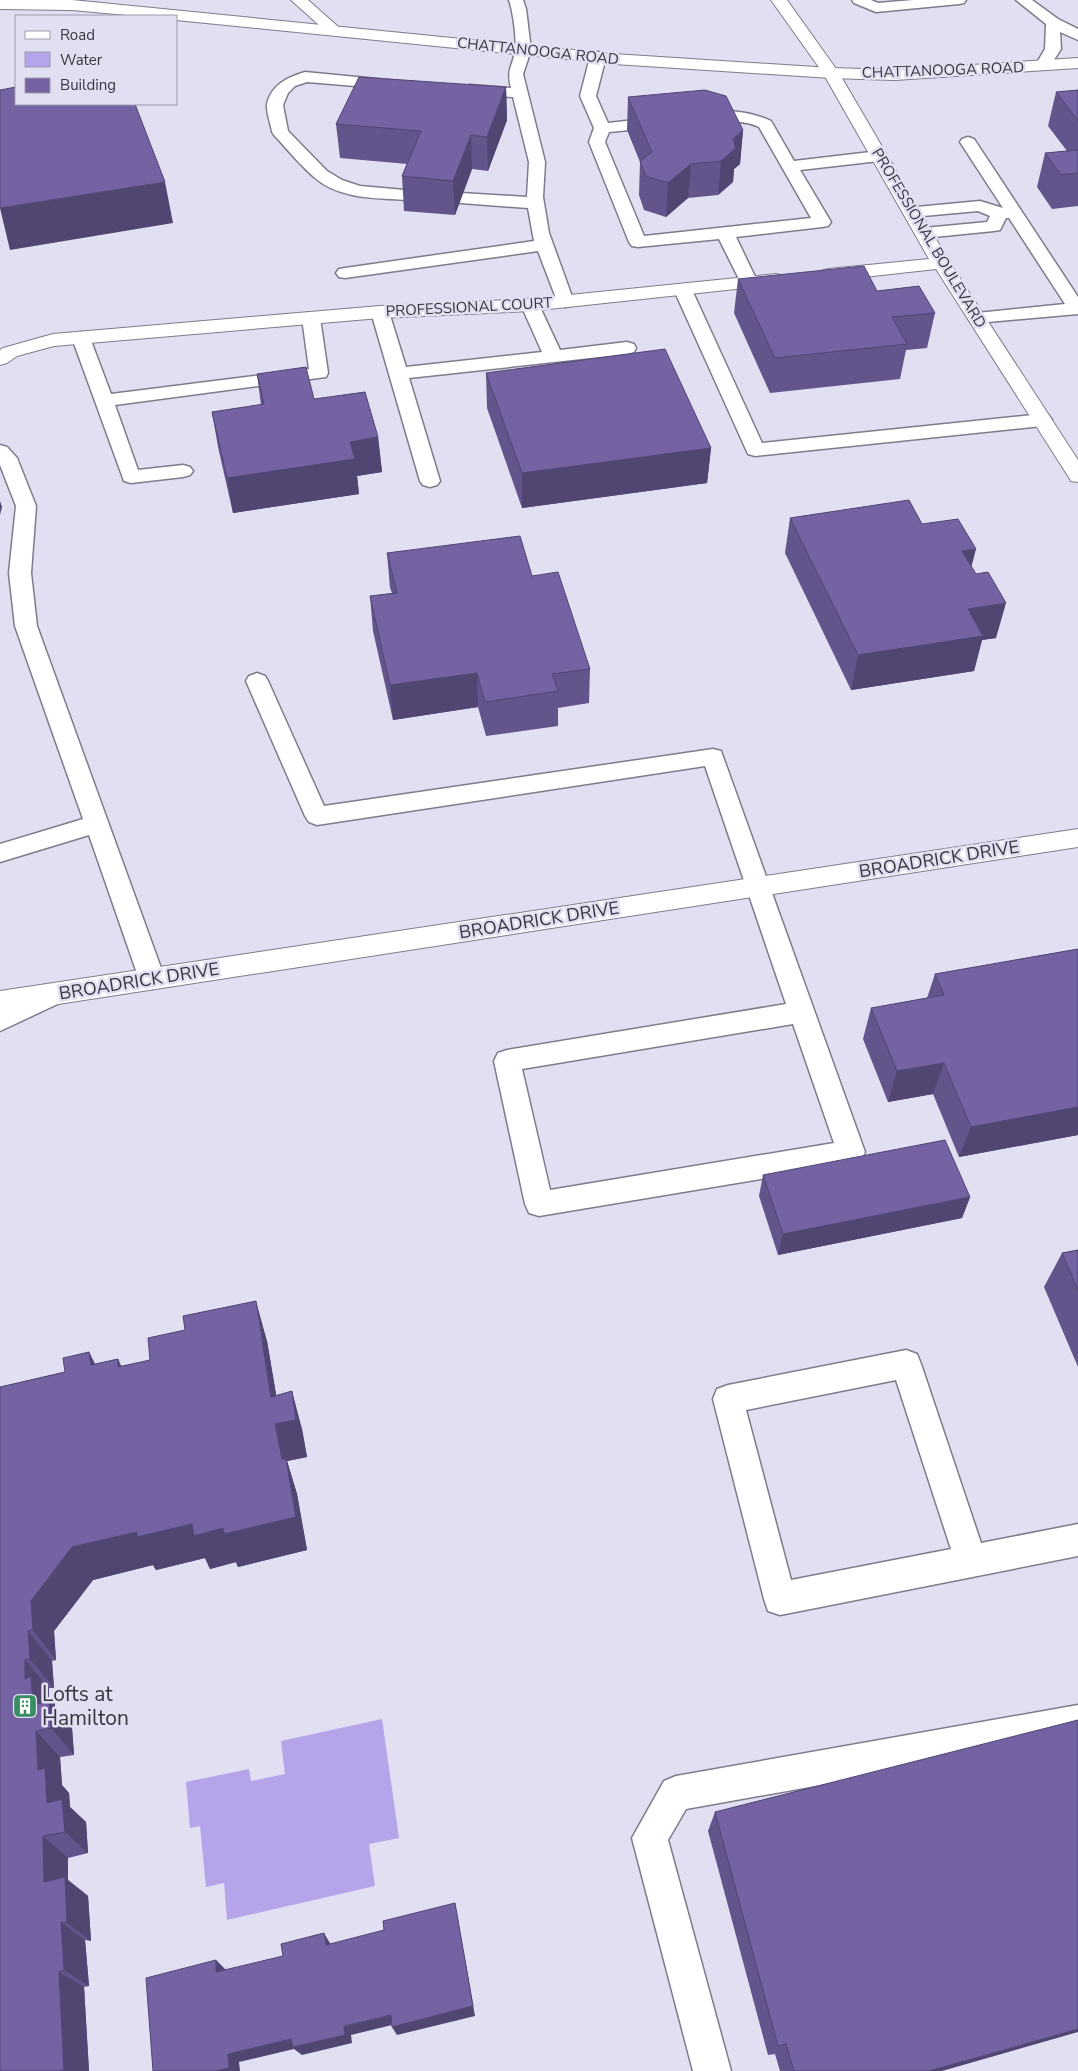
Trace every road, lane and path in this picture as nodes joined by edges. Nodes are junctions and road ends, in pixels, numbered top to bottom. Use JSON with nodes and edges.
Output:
{"nodes":[{"id":1,"x":299,"y":0,"type":"edge"},
{"id":2,"x":516,"y":0,"type":"edge"},
{"id":3,"x":779,"y":0,"type":"edge"},
{"id":4,"x":859,"y":0,"type":"edge"},
{"id":5,"x":959,"y":0,"type":"edge"},
{"id":6,"x":1023,"y":0,"type":"edge"},
{"id":7,"x":941,"y":1,"type":"edge"},
{"id":8,"x":903,"y":2,"type":"edge"},
{"id":9,"x":0,"y":4,"type":"edge"},
{"id":10,"x":167,"y":15,"type":"edge"},
{"id":11,"x":178,"y":16,"type":"edge"},
{"id":12,"x":1053,"y":22,"type":"junction"},
{"id":13,"x":335,"y":31,"type":"junction"},
{"id":14,"x":1078,"y":35,"type":"edge"},
{"id":15,"x":523,"y":50,"type":"junction"},
{"id":16,"x":598,"y":57,"type":"junction"},
{"id":17,"x":1078,"y":63,"type":"edge"},
{"id":18,"x":1043,"y":66,"type":"junction"},
{"id":19,"x":831,"y":73,"type":"junction"},
{"id":20,"x":412,"y":85,"type":"edge"},
{"id":21,"x":451,"y":88,"type":"edge"},
{"id":22,"x":520,"y":93,"type":"junction"},
{"id":23,"x":602,"y":128,"type":"junction"},
{"id":24,"x":968,"y":142,"type":"dead end"},
{"id":25,"x":879,"y":156,"type":"junction"},
{"id":26,"x":790,"y":166,"type":"junction"},
{"id":27,"x":410,"y":195,"type":"edge"},
{"id":28,"x":461,"y":198,"type":"edge"},
{"id":29,"x":536,"y":203,"type":"junction"},
{"id":30,"x":912,"y":212,"type":"junction"},
{"id":31,"x":1006,"y":213,"type":"junction"},
{"id":32,"x":725,"y":233,"type":"junction"},
{"id":33,"x":924,"y":233,"type":"junction"},
{"id":34,"x":545,"y":245,"type":"junction"},
{"id":35,"x":941,"y":263,"type":"junction"},
{"id":36,"x":345,"y":273,"type":"dead end"},
{"id":37,"x":749,"y":283,"type":"junction"},
{"id":38,"x":683,"y":290,"type":"junction"},
{"id":39,"x":565,"y":302,"type":"junction"},
{"id":40,"x":530,"y":305,"type":"junction"},
{"id":41,"x":1077,"y":308,"type":"edge"},
{"id":42,"x":380,"y":312,"type":"junction"},
{"id":43,"x":312,"y":318,"type":"junction"},
{"id":44,"x":977,"y":318,"type":"junction"},
{"id":45,"x":81,"y":338,"type":"junction"},
{"id":46,"x":627,"y":348,"type":"dead end"},
{"id":47,"x":553,"y":356,"type":"junction"},
{"id":48,"x":0,"y":359,"type":"edge"},
{"id":49,"x":398,"y":374,"type":"junction"},
{"id":50,"x":103,"y":401,"type":"junction"},
{"id":51,"x":1042,"y":420,"type":"junction"},
{"id":52,"x":0,"y":451,"type":"edge"},
{"id":53,"x":183,"y":471,"type":"dead end"},
{"id":54,"x":1078,"y":476,"type":"edge"},
{"id":55,"x":430,"y":481,"type":"dead end"},
{"id":56,"x":257,"y":681,"type":"dead end"},
{"id":57,"x":97,"y":824,"type":"junction"},
{"id":58,"x":1078,"y":838,"type":"edge"},
{"id":59,"x":0,"y":853,"type":"edge"},
{"id":60,"x":760,"y":886,"type":"junction"},
{"id":61,"x":152,"y":979,"type":"junction"},
{"id":62,"x":56,"y":993,"type":"junction"},
{"id":63,"x":0,"y":1002,"type":"edge"},
{"id":64,"x":804,"y":1012,"type":"junction"},
{"id":65,"x":0,"y":1021,"type":"edge"},
{"id":66,"x":1078,"y":1540,"type":"edge"},
{"id":67,"x":971,"y":1561,"type":"junction"},
{"id":68,"x":1078,"y":1722,"type":"edge"},
{"id":69,"x":712,"y":2071,"type":"edge"}],
"edges":[{"from":1,"to":13,"type":"street"},
{"from":2,"to":15,"type":"lane"},
{"from":3,"to":19,"type":"street","name":"PROFESSIONAL BOULEVARD"},
{"from":4,"to":8,"type":"lane"},
{"from":5,"to":7,"type":"lane"},
{"from":6,"to":12,"type":"lane"},
{"from":7,"to":8,"type":"lane"},
{"from":9,"to":10,"type":"street","name":"CHATTANOOGA ROAD"},
{"from":11,"to":13,"type":"street","name":"CHATTANOOGA ROAD"},
{"from":12,"to":14,"type":"lane"},
{"from":12,"to":18,"type":"lane"},
{"from":13,"to":15,"type":"street","name":"CHATTANOOGA ROAD"},
{"from":15,"to":16,"type":"street","name":"CHATTANOOGA ROAD"},
{"from":15,"to":22,"type":"lane"},
{"from":16,"to":19,"type":"street","name":"CHATTANOOGA ROAD"},
{"from":16,"to":23,"type":"lane"},
{"from":17,"to":18,"type":"street","name":"CHATTANOOGA ROAD"},
{"from":18,"to":19,"type":"street","name":"CHATTANOOGA ROAD"},
{"from":19,"to":25,"type":"street","name":"PROFESSIONAL BOULEVARD"},
{"from":20,"to":27,"type":"lane"},
{"from":21,"to":22,"type":"lane"},
{"from":22,"to":29,"type":"lane"},
{"from":23,"to":26,"type":"lane"},
{"from":23,"to":32,"type":"lane"},
{"from":24,"to":31,"type":"lane"},
{"from":25,"to":26,"type":"lane"},
{"from":25,"to":30,"type":"street","name":"PROFESSIONAL BOULEVARD"},
{"from":26,"to":32,"type":"lane"},
{"from":28,"to":29,"type":"lane"},
{"from":29,"to":34,"type":"lane"},
{"from":30,"to":31,"type":"lane"},
{"from":30,"to":33,"type":"street","name":"PROFESSIONAL BOULEVARD"},
{"from":31,"to":33,"type":"lane"},
{"from":31,"to":41,"type":"lane"},
{"from":32,"to":37,"type":"lane"},
{"from":33,"to":35,"type":"street","name":"PROFESSIONAL BOULEVARD"},
{"from":34,"to":36,"type":"lane"},
{"from":34,"to":39,"type":"lane"},
{"from":35,"to":37,"type":"street","name":"PROFESSIONAL COURT"},
{"from":35,"to":44,"type":"street","name":"PROFESSIONAL BOULEVARD"},
{"from":37,"to":38,"type":"street","name":"PROFESSIONAL COURT"},
{"from":38,"to":39,"type":"street","name":"PROFESSIONAL COURT"},
{"from":38,"to":51,"type":"lane"},
{"from":39,"to":40,"type":"street","name":"PROFESSIONAL COURT"},
{"from":40,"to":42,"type":"street","name":"PROFESSIONAL COURT"},
{"from":40,"to":47,"type":"lane"},
{"from":41,"to":44,"type":"lane"},
{"from":42,"to":43,"type":"street","name":"PROFESSIONAL COURT"},
{"from":42,"to":49,"type":"lane"},
{"from":43,"to":45,"type":"street","name":"PROFESSIONAL COURT"},
{"from":43,"to":50,"type":"lane"},
{"from":44,"to":51,"type":"street","name":"PROFESSIONAL BOULEVARD"},
{"from":45,"to":48,"type":"street","name":"PROFESSIONAL COURT"},
{"from":45,"to":50,"type":"lane"},
{"from":46,"to":47,"type":"lane"},
{"from":47,"to":49,"type":"lane"},
{"from":49,"to":55,"type":"lane"},
{"from":50,"to":53,"type":"lane"},
{"from":51,"to":54,"type":"street","name":"PROFESSIONAL BOULEVARD"},
{"from":52,"to":57,"type":"lane"},
{"from":56,"to":60,"type":"lane"},
{"from":57,"to":59,"type":"lane"},
{"from":57,"to":61,"type":"lane"},
{"from":58,"to":60,"type":"street","name":"BROADRICK DRIVE"},
{"from":60,"to":61,"type":"street","name":"BROADRICK DRIVE"},
{"from":60,"to":64,"type":"lane"},
{"from":61,"to":62,"type":"street","name":"BROADRICK DRIVE"},
{"from":62,"to":63,"type":"street","name":"BROADRICK DRIVE"},
{"from":62,"to":65,"type":"lane"},
{"from":64,"to":64,"type":"lane"},
{"from":66,"to":67,"type":"lane"},
{"from":67,"to":67,"type":"lane"},
{"from":68,"to":69,"type":"lane"}]}
